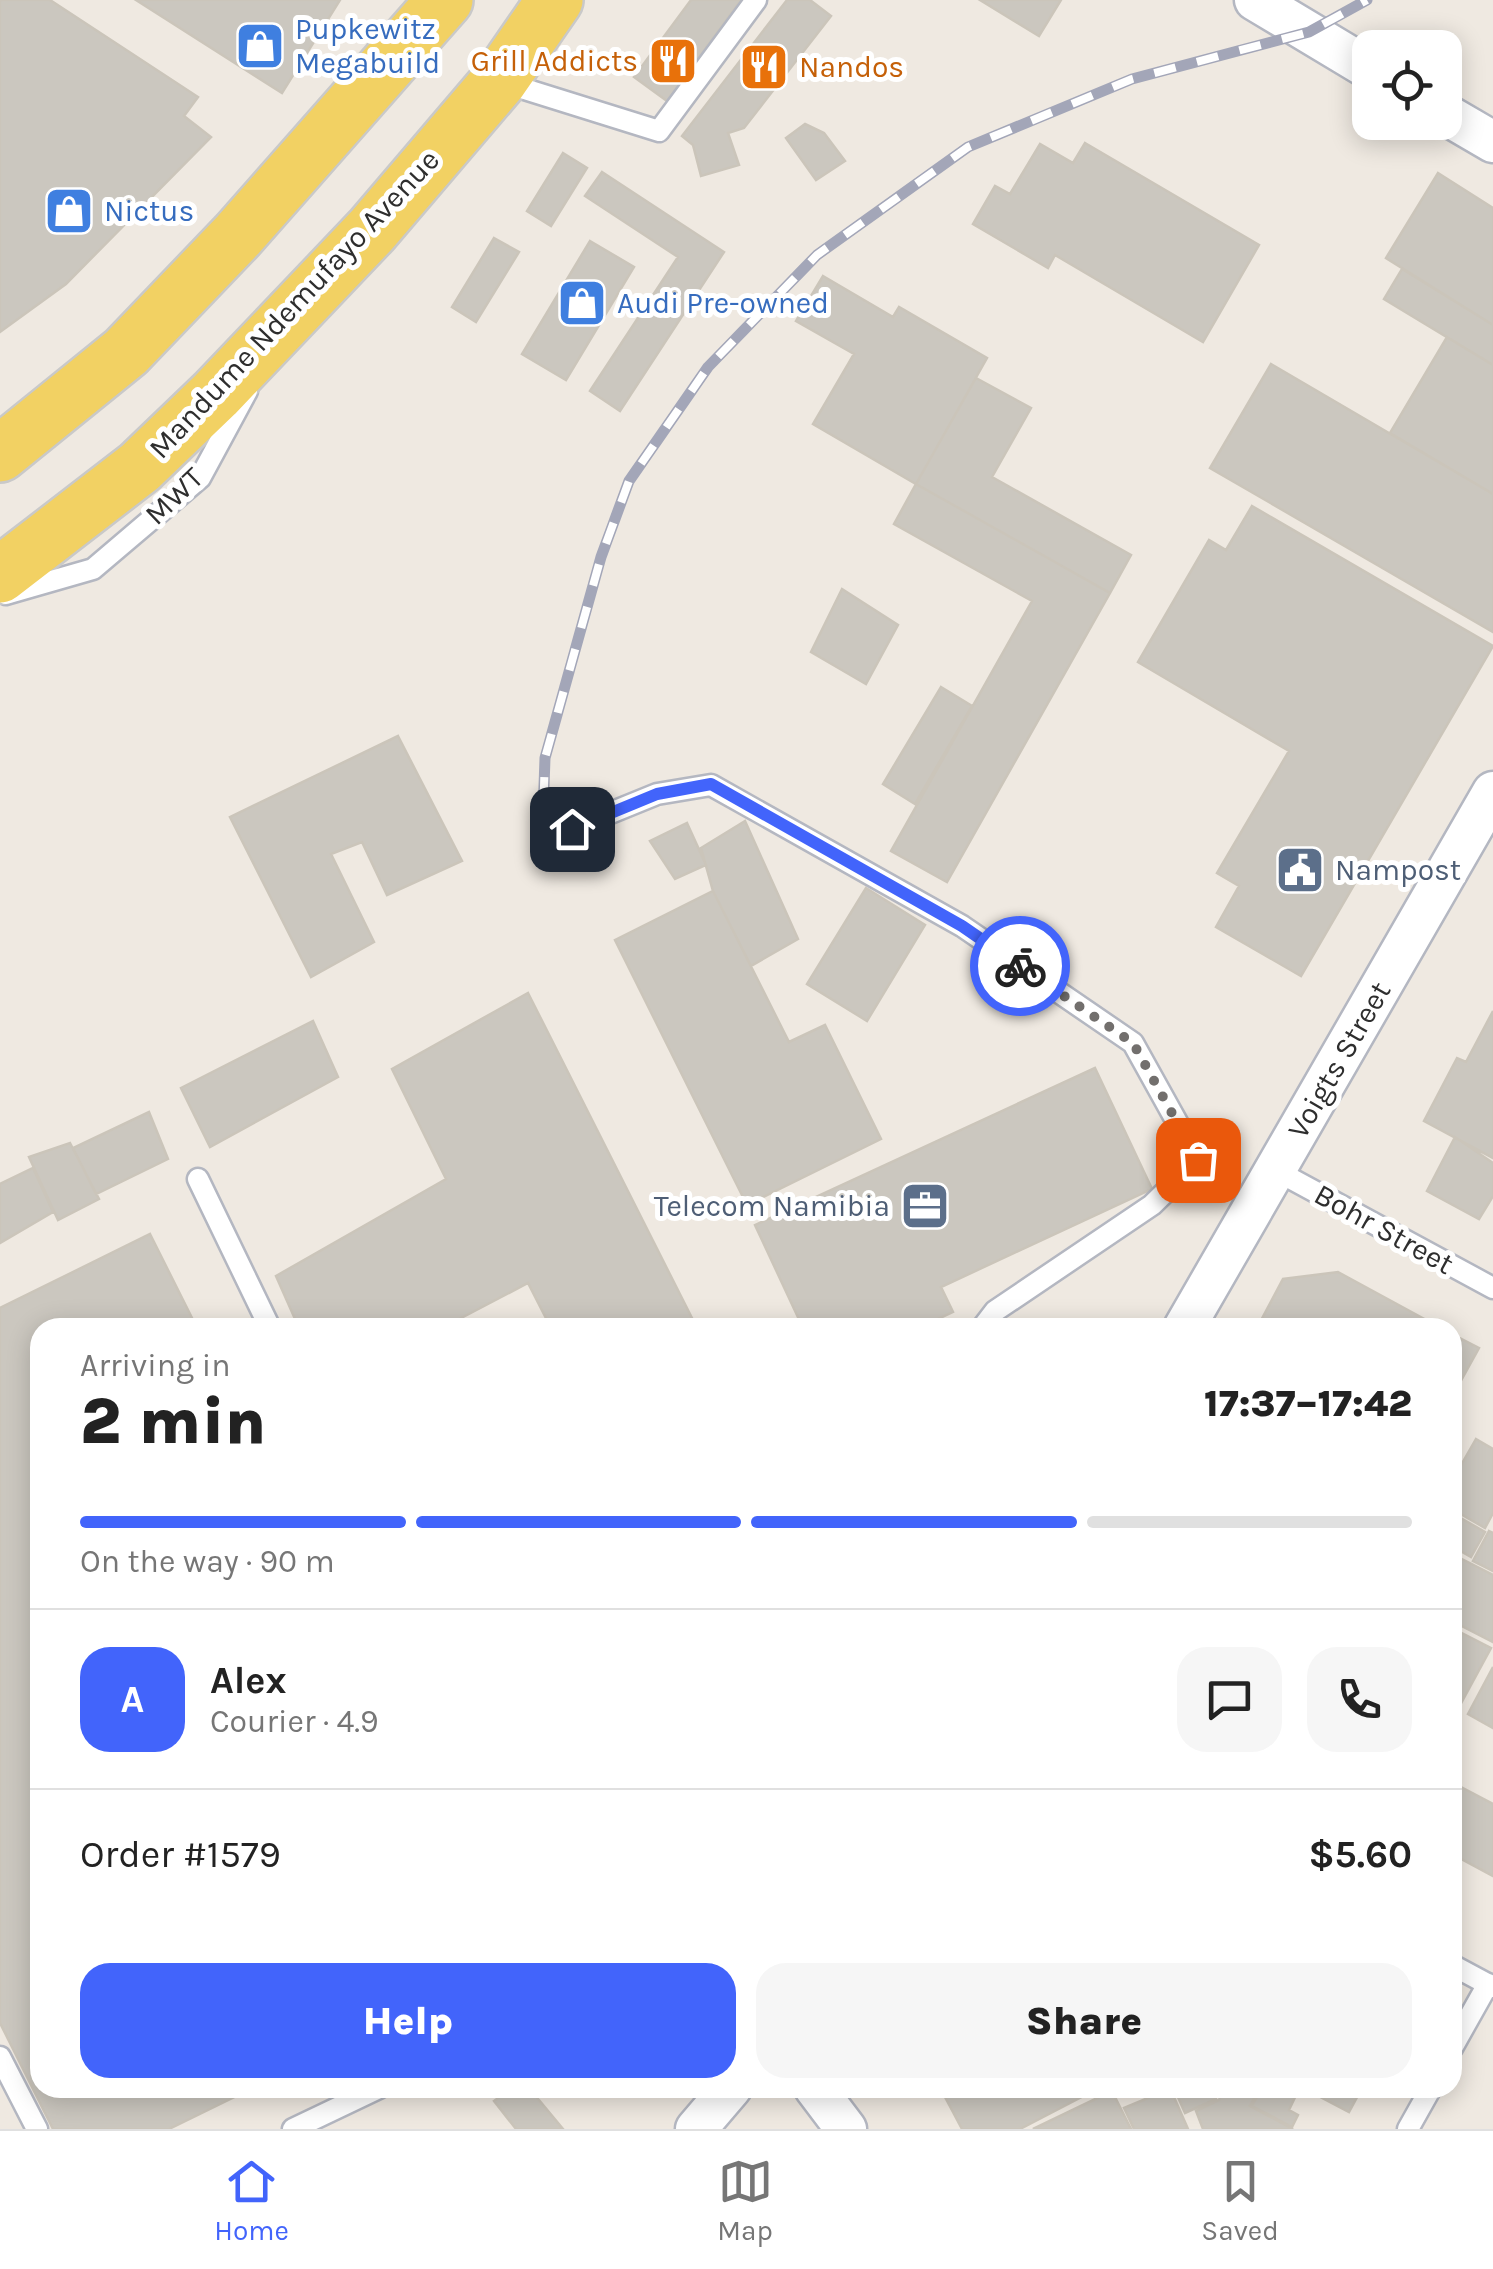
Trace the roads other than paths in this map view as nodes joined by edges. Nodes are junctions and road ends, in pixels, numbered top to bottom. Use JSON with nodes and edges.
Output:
{"nodes":[{"id":1,"x":446,"y":0,"type":"edge"},
{"id":2,"x":554,"y":0,"type":"edge"},
{"id":3,"x":756,"y":0,"type":"edge"},
{"id":4,"x":1255,"y":0,"type":"edge"},
{"id":5,"x":1352,"y":57,"type":"edge"},
{"id":6,"x":499,"y":81,"type":"junction"},
{"id":7,"x":1462,"y":124,"type":"edge"},
{"id":8,"x":1493,"y":142,"type":"edge"},
{"id":9,"x":284,"y":323,"type":"junction"},
{"id":10,"x":0,"y":454,"type":"edge"},
{"id":11,"x":0,"y":575,"type":"edge"},
{"id":12,"x":0,"y":595,"type":"edge"},
{"id":13,"x":1493,"y":792,"type":"edge"},
{"id":14,"x":572,"y":829,"type":"dead end"},
{"id":15,"x":1275,"y":1170,"type":"junction"},
{"id":16,"x":198,"y":1179,"type":"dead end"},
{"id":17,"x":1493,"y":1288,"type":"edge"},
{"id":18,"x":265,"y":1318,"type":"edge"},
{"id":19,"x":990,"y":1318,"type":"edge"},
{"id":20,"x":1190,"y":1318,"type":"edge"},
{"id":21,"x":1462,"y":1971,"type":"edge"},
{"id":22,"x":1490,"y":1986,"type":"edge"},
{"id":23,"x":1462,"y":2032,"type":"edge"},
{"id":24,"x":0,"y":2057,"type":"edge"},
{"id":25,"x":358,"y":2098,"type":"edge"},
{"id":26,"x":722,"y":2098,"type":"edge"},
{"id":27,"x":823,"y":2098,"type":"edge"},
{"id":28,"x":1425,"y":2098,"type":"edge"},
{"id":29,"x":37,"y":2129,"type":"edge"},
{"id":30,"x":293,"y":2129,"type":"edge"},
{"id":31,"x":696,"y":2129,"type":"edge"},
{"id":32,"x":846,"y":2129,"type":"edge"},
{"id":33,"x":1408,"y":2129,"type":"edge"}],
"edges":[{"from":1,"to":10,"type":"main road"},
{"from":2,"to":6,"type":"main road","name":"Mandume Ndemufayo Avenue"},
{"from":3,"to":6,"type":"lane"},
{"from":4,"to":5,"type":"street"},
{"from":6,"to":9,"type":"main road","name":"Mandume Ndemufayo Avenue"},
{"from":7,"to":8,"type":"street"},
{"from":9,"to":11,"type":"main road","name":"Mandume Ndemufayo Avenue"},
{"from":9,"to":12,"type":"lane","name":"MWT"},
{"from":13,"to":15,"type":"street","name":"Voigts Street"},
{"from":14,"to":19,"type":"lane"},
{"from":15,"to":17,"type":"lane","name":"Bohr Street"},
{"from":15,"to":20,"type":"street","name":"Voigts Street"},
{"from":16,"to":18,"type":"lane"},
{"from":21,"to":22,"type":"lane"},
{"from":22,"to":23,"type":"lane"},
{"from":24,"to":29,"type":"lane"},
{"from":25,"to":30,"type":"lane"},
{"from":26,"to":31,"type":"street"},
{"from":27,"to":32,"type":"street"},
{"from":28,"to":33,"type":"lane"}]}
